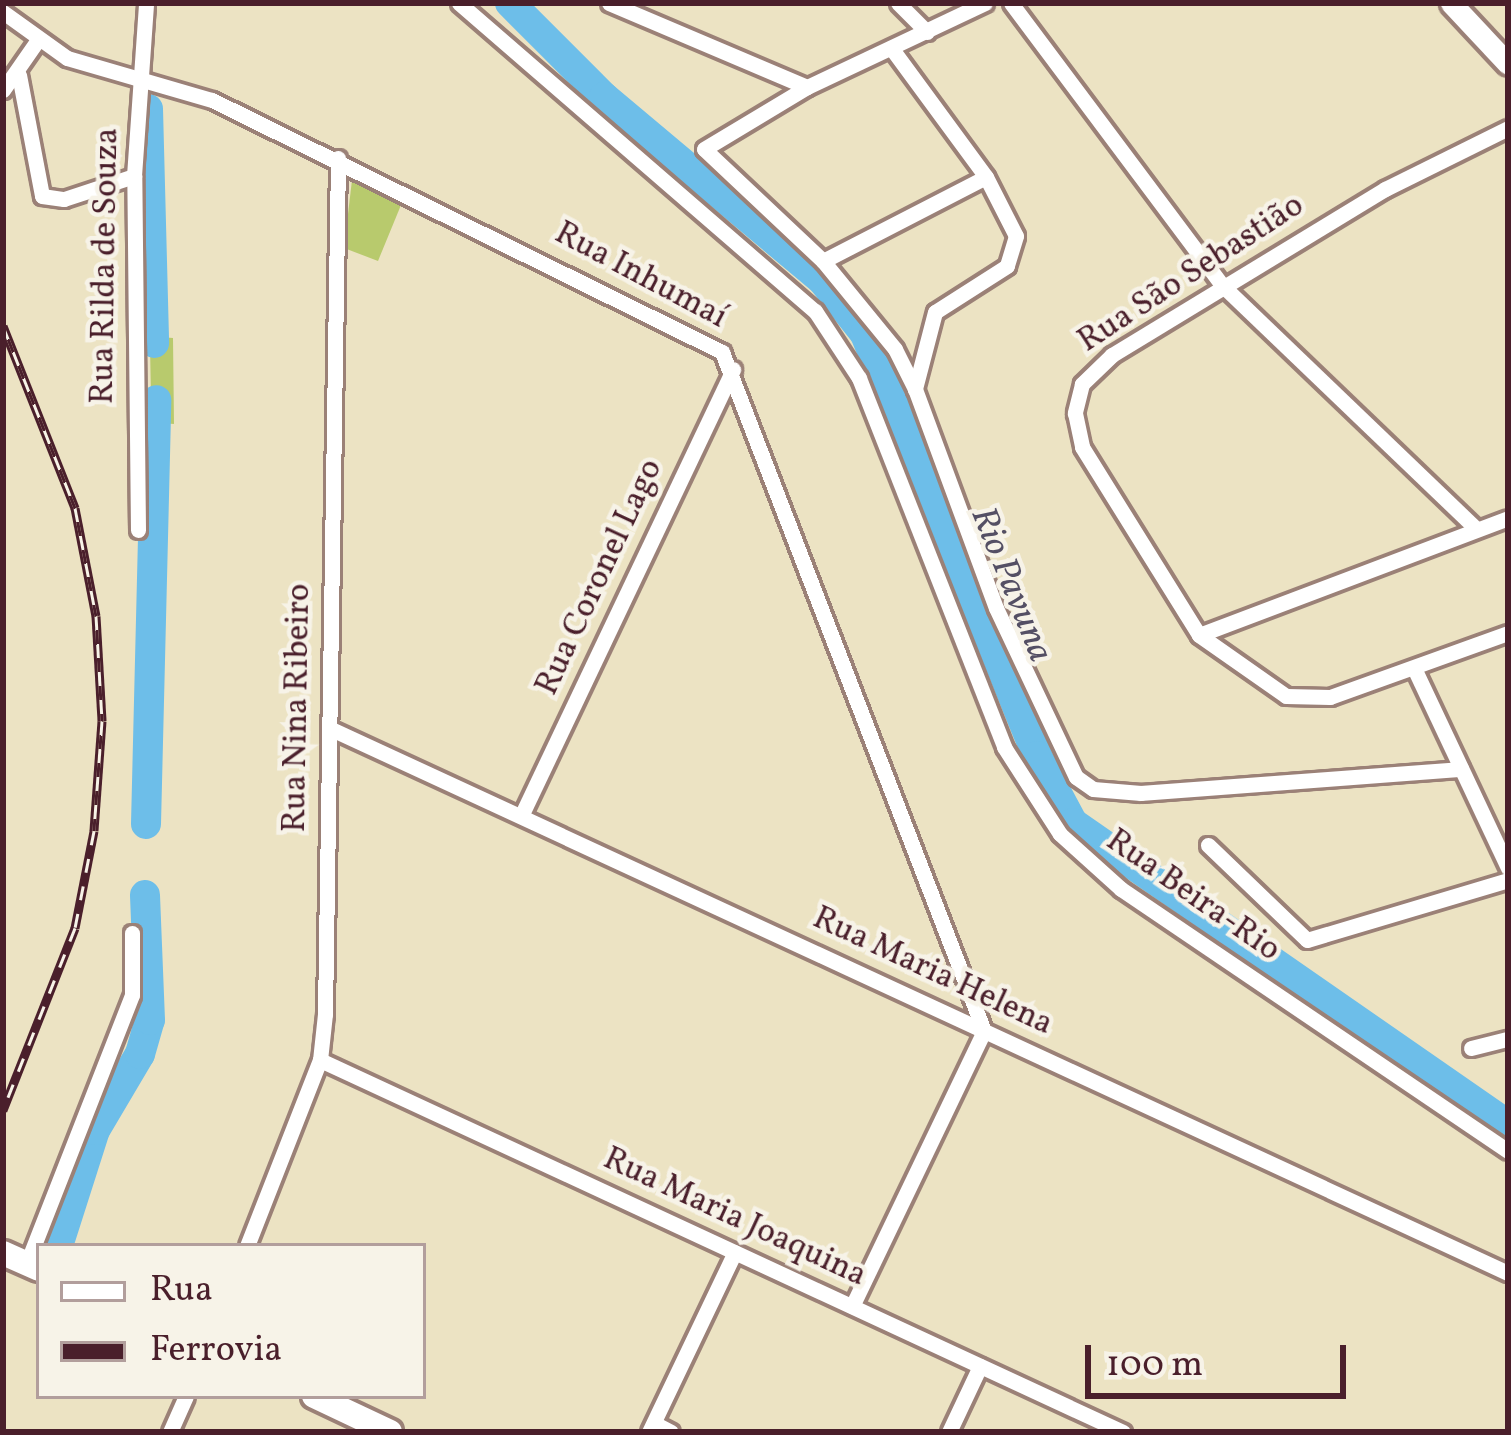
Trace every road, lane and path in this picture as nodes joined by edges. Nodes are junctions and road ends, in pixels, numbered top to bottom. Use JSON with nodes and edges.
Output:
{"nodes":[{"id":1,"x":146,"y":3,"type":"edge"},
{"id":2,"x":459,"y":3,"type":"edge"},
{"id":3,"x":608,"y":3,"type":"edge"},
{"id":4,"x":898,"y":3,"type":"edge"},
{"id":5,"x":985,"y":3,"type":"edge"},
{"id":6,"x":1011,"y":3,"type":"edge"},
{"id":7,"x":1451,"y":3,"type":"edge"},
{"id":8,"x":3,"y":12,"type":"edge"},
{"id":9,"x":927,"y":32,"type":"junction"},
{"id":10,"x":37,"y":41,"type":"junction"},
{"id":11,"x":892,"y":49,"type":"junction"},
{"id":12,"x":1508,"y":64,"type":"edge"},
{"id":13,"x":19,"y":75,"type":"junction"},
{"id":14,"x":141,"y":81,"type":"junction"},
{"id":15,"x":807,"y":87,"type":"junction"},
{"id":16,"x":3,"y":90,"type":"edge"},
{"id":17,"x":1508,"y":128,"type":"edge"},
{"id":18,"x":338,"y":158,"type":"junction"},
{"id":19,"x":134,"y":176,"type":"junction"},
{"id":20,"x":986,"y":177,"type":"junction"},
{"id":21,"x":824,"y":261,"type":"junction"},
{"id":22,"x":1222,"y":286,"type":"junction"},
{"id":23,"x":733,"y":369,"type":"junction"},
{"id":24,"x":915,"y":389,"type":"junction"},
{"id":25,"x":1508,"y":518,"type":"edge"},
{"id":26,"x":1476,"y":529,"type":"junction"},
{"id":27,"x":139,"y":530,"type":"dead end"},
{"id":28,"x":1508,"y":633,"type":"edge"},
{"id":29,"x":1199,"y":635,"type":"junction"},
{"id":30,"x":1414,"y":668,"type":"junction"},
{"id":31,"x":329,"y":728,"type":"junction"},
{"id":32,"x":1461,"y":769,"type":"junction"},
{"id":33,"x":523,"y":812,"type":"junction"},
{"id":34,"x":1208,"y":844,"type":"dead end"},
{"id":35,"x":1508,"y":868,"type":"edge"},
{"id":36,"x":1508,"y":880,"type":"edge"},
{"id":37,"x":133,"y":933,"type":"dead end"},
{"id":38,"x":984,"y":1031,"type":"junction"},
{"id":39,"x":1508,"y":1040,"type":"edge"},
{"id":40,"x":1471,"y":1048,"type":"dead end"},
{"id":41,"x":320,"y":1060,"type":"junction"},
{"id":42,"x":1508,"y":1151,"type":"edge"},
{"id":43,"x":248,"y":1243,"type":"edge"},
{"id":44,"x":734,"y":1252,"type":"junction"},
{"id":45,"x":20,"y":1263,"type":"edge"},
{"id":46,"x":1508,"y":1273,"type":"edge"},
{"id":47,"x":852,"y":1306,"type":"junction"},
{"id":48,"x":980,"y":1366,"type":"junction"},
{"id":49,"x":185,"y":1399,"type":"edge"},
{"id":50,"x":320,"y":1399,"type":"edge"},
{"id":51,"x":652,"y":1428,"type":"edge"},
{"id":52,"x":170,"y":1432,"type":"edge"},
{"id":53,"x":390,"y":1432,"type":"edge"},
{"id":54,"x":671,"y":1432,"type":"edge"},
{"id":55,"x":949,"y":1432,"type":"edge"},
{"id":56,"x":1123,"y":1432,"type":"edge"}],
"edges":[{"from":1,"to":14,"type":"street","name":"Rua Rilda de Souza"},
{"from":2,"to":42,"type":"street","name":"Rua Beira-Rio"},
{"from":3,"to":15,"type":"street"},
{"from":4,"to":9,"type":"street"},
{"from":5,"to":9,"type":"street"},
{"from":6,"to":22,"type":"street"},
{"from":7,"to":12,"type":"main road"},
{"from":8,"to":10,"type":"street","name":"Rua Inhumaí"},
{"from":9,"to":11,"type":"street"},
{"from":10,"to":13,"type":"street"},
{"from":10,"to":14,"type":"street","name":"Rua Inhumaí"},
{"from":11,"to":15,"type":"street"},
{"from":11,"to":20,"type":"street"},
{"from":13,"to":16,"type":"street"},
{"from":13,"to":19,"type":"street"},
{"from":14,"to":18,"type":"street","name":"Rua Inhumaí"},
{"from":14,"to":19,"type":"street","name":"Rua Rilda de Souza"},
{"from":15,"to":21,"type":"street"},
{"from":17,"to":22,"type":"street","name":"Rua São Sebastião"},
{"from":18,"to":23,"type":"street","name":"Rua Inhumaí"},
{"from":18,"to":31,"type":"street","name":"Rua Nina Ribeiro"},
{"from":19,"to":27,"type":"street","name":"Rua Rilda de Souza"},
{"from":20,"to":21,"type":"street"},
{"from":20,"to":24,"type":"street"},
{"from":21,"to":24,"type":"street"},
{"from":22,"to":26,"type":"street"},
{"from":22,"to":29,"type":"street","name":"Rua São Sebastião"},
{"from":23,"to":33,"type":"street","name":"Rua Coronel Lago"},
{"from":23,"to":38,"type":"street","name":"Rua Inhumaí"},
{"from":24,"to":32,"type":"street"},
{"from":25,"to":26,"type":"street"},
{"from":26,"to":29,"type":"street"},
{"from":28,"to":30,"type":"street","name":"Rua São Sebastião"},
{"from":29,"to":30,"type":"street","name":"Rua São Sebastião"},
{"from":30,"to":32,"type":"street"},
{"from":31,"to":33,"type":"street","name":"Rua Maria Helena"},
{"from":31,"to":41,"type":"street","name":"Rua Nina Ribeiro"},
{"from":32,"to":35,"type":"street"},
{"from":33,"to":38,"type":"street","name":"Rua Maria Helena"},
{"from":34,"to":36,"type":"street"},
{"from":37,"to":45,"type":"street"},
{"from":38,"to":46,"type":"street","name":"Rua Maria Helena"},
{"from":38,"to":47,"type":"street"},
{"from":39,"to":40,"type":"street"},
{"from":41,"to":43,"type":"street","name":"Rua Nina Ribeiro"},
{"from":41,"to":44,"type":"street","name":"Rua Maria Joaquina"},
{"from":44,"to":47,"type":"street","name":"Rua Maria Joaquina"},
{"from":44,"to":51,"type":"street"},
{"from":47,"to":48,"type":"street","name":"Rua Maria Joaquina"},
{"from":48,"to":55,"type":"street"},
{"from":48,"to":56,"type":"street","name":"Rua Maria Joaquina"},
{"from":49,"to":52,"type":"street"},
{"from":50,"to":53,"type":"main road"},
{"from":51,"to":54,"type":"street"}]}
